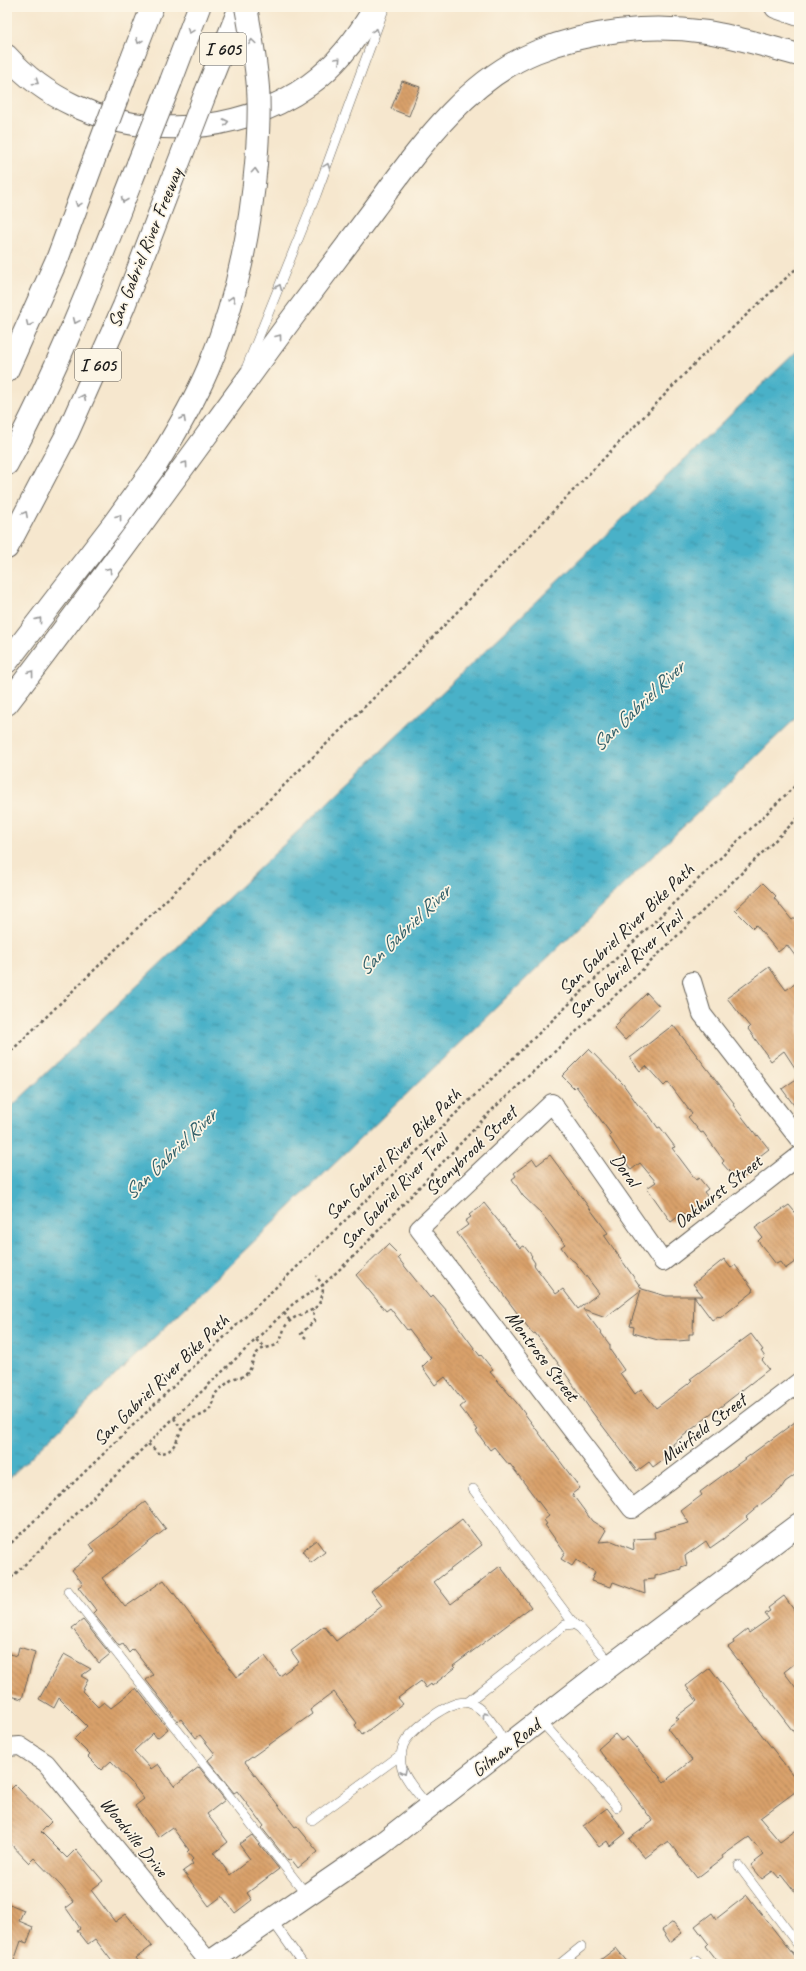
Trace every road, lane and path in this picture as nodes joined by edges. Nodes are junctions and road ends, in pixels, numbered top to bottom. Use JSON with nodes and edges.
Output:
{"nodes":[{"id":1,"x":152,"y":7,"type":"edge"},
{"id":2,"x":199,"y":7,"type":"edge"},
{"id":3,"x":240,"y":7,"type":"edge"},
{"id":4,"x":246,"y":7,"type":"edge"},
{"id":5,"x":375,"y":7,"type":"edge"},
{"id":6,"x":385,"y":7,"type":"edge"},
{"id":7,"x":776,"y":7,"type":"edge"},
{"id":8,"x":799,"y":15,"type":"edge"},
{"id":9,"x":799,"y":55,"type":"edge"},
{"id":10,"x":7,"y":56,"type":"edge"},
{"id":11,"x":799,"y":266,"type":"edge"},
{"id":12,"x":7,"y":371,"type":"edge"},
{"id":13,"x":232,"y":400,"type":"junction"},
{"id":14,"x":7,"y":464,"type":"edge"},
{"id":15,"x":7,"y":548,"type":"edge"},
{"id":16,"x":7,"y":662,"type":"edge"},
{"id":17,"x":7,"y":704,"type":"edge"},
{"id":18,"x":799,"y":782,"type":"edge"},
{"id":19,"x":799,"y":817,"type":"edge"},
{"id":20,"x":692,"y":981,"type":"dead end"},
{"id":21,"x":7,"y":1055,"type":"edge"},
{"id":22,"x":552,"y":1103,"type":"joint"},
{"id":23,"x":799,"y":1139,"type":"edge"},
{"id":24,"x":799,"y":1156,"type":"edge"},
{"id":25,"x":419,"y":1230,"type":"joint"},
{"id":26,"x":663,"y":1262,"type":"joint"},
{"id":27,"x":316,"y":1276,"type":"dead end"},
{"id":28,"x":323,"y":1285,"type":"junction"},
{"id":29,"x":313,"y":1309,"type":"junction"},
{"id":30,"x":284,"y":1313,"type":"junction"},
{"id":31,"x":290,"y":1321,"type":"junction"},
{"id":32,"x":306,"y":1338,"type":"dead end"},
{"id":33,"x":256,"y":1340,"type":"junction"},
{"id":34,"x":266,"y":1347,"type":"junction"},
{"id":35,"x":799,"y":1382,"type":"edge"},
{"id":36,"x":174,"y":1418,"type":"junction"},
{"id":37,"x":181,"y":1430,"type":"junction"},
{"id":38,"x":148,"y":1444,"type":"junction"},
{"id":39,"x":473,"y":1489,"type":"dead end"},
{"id":40,"x":632,"y":1509,"type":"joint"},
{"id":41,"x":799,"y":1524,"type":"edge"},
{"id":42,"x":7,"y":1548,"type":"edge"},
{"id":43,"x":7,"y":1582,"type":"edge"},
{"id":44,"x":68,"y":1591,"type":"dead end"},
{"id":45,"x":574,"y":1624,"type":"junction"},
{"id":46,"x":612,"y":1665,"type":"junction"},
{"id":47,"x":468,"y":1702,"type":"junction"},
{"id":48,"x":541,"y":1721,"type":"junction"},
{"id":49,"x":14,"y":1746,"type":"edge"},
{"id":50,"x":508,"y":1747,"type":"junction"},
{"id":51,"x":402,"y":1754,"type":"junction"},
{"id":52,"x":429,"y":1807,"type":"junction"},
{"id":53,"x":617,"y":1807,"type":"dead end"},
{"id":54,"x":312,"y":1820,"type":"dead end"},
{"id":55,"x":739,"y":1866,"type":"dead end"},
{"id":56,"x":307,"y":1896,"type":"junction"},
{"id":57,"x":272,"y":1920,"type":"junction"},
{"id":58,"x":799,"y":1946,"type":"edge"},
{"id":59,"x":581,"y":1947,"type":"dead end"},
{"id":60,"x":208,"y":1963,"type":"edge"},
{"id":61,"x":303,"y":1964,"type":"edge"},
{"id":62,"x":560,"y":1964,"type":"edge"}],
"edges":[{"from":1,"to":12,"type":"main road","one_way":true,"bridge":true},
{"from":2,"to":14,"type":"main road","name":"San Gabriel River Freeway","number":"I 605","one_way":true,"bridge":true},
{"from":15,"to":3,"type":"main road","name":"San Gabriel River Freeway","number":"I 605","one_way":true,"bridge":true},
{"from":16,"to":4,"type":"main road","one_way":true,"bridge":true},
{"from":10,"to":5,"type":"main road","one_way":true},
{"from":13,"to":6,"type":"lane","one_way":true},
{"from":7,"to":8,"type":"main road"},
{"from":13,"to":9,"type":"main road","one_way":true},
{"from":11,"to":21,"type":"path"},
{"from":17,"to":13,"type":"main road","one_way":true},
{"from":18,"to":42,"type":"path","name":"San Gabriel River Bike Path"},
{"from":19,"to":28,"type":"path","name":"San Gabriel River Trail"},
{"from":20,"to":23,"type":"street"},
{"from":22,"to":25,"type":"street","name":"Stonybrook Street"},
{"from":22,"to":26,"type":"street","name":"Doral"},
{"from":24,"to":26,"type":"street","name":"Oakhurst Street"},
{"from":25,"to":40,"type":"street","name":"Montrose Street"},
{"from":27,"to":28,"type":"path"},
{"from":28,"to":29,"type":"path"},
{"from":28,"to":30,"type":"path","name":"San Gabriel River Trail"},
{"from":29,"to":31,"type":"path"},
{"from":29,"to":32,"type":"path"},
{"from":30,"to":31,"type":"path"},
{"from":30,"to":33,"type":"path","name":"San Gabriel River Trail"},
{"from":31,"to":34,"type":"path"},
{"from":33,"to":34,"type":"path"},
{"from":33,"to":36,"type":"path","name":"San Gabriel River Trail"},
{"from":34,"to":37,"type":"path"},
{"from":35,"to":40,"type":"street","name":"Muirfield Street"},
{"from":36,"to":37,"type":"path"},
{"from":36,"to":38,"type":"path","name":"San Gabriel River Trail"},
{"from":37,"to":38,"type":"path"},
{"from":38,"to":43,"type":"path","name":"San Gabriel River Trail"},
{"from":39,"to":45,"type":"lane"},
{"from":41,"to":46,"type":"main road","name":"Gilman Road"},
{"from":44,"to":56,"type":"lane"},
{"from":45,"to":46,"type":"lane"},
{"from":45,"to":47,"type":"lane"},
{"from":46,"to":48,"type":"main road","name":"Gilman Road"},
{"from":50,"to":47,"type":"lane","one_way":true},
{"from":47,"to":51,"type":"lane"},
{"from":48,"to":50,"type":"main road","name":"Gilman Road"},
{"from":48,"to":53,"type":"lane"},
{"from":49,"to":60,"type":"street","name":"Woodville Drive"},
{"from":50,"to":52,"type":"main road","name":"Gilman Road"},
{"from":51,"to":52,"type":"lane","one_way":true},
{"from":51,"to":54,"type":"lane"},
{"from":52,"to":56,"type":"main road","name":"Gilman Road"},
{"from":55,"to":58,"type":"lane"},
{"from":56,"to":57,"type":"main road","name":"Gilman Road"},
{"from":57,"to":60,"type":"main road","name":"Gilman Road"},
{"from":57,"to":61,"type":"lane"},
{"from":59,"to":62,"type":"lane"}]}
